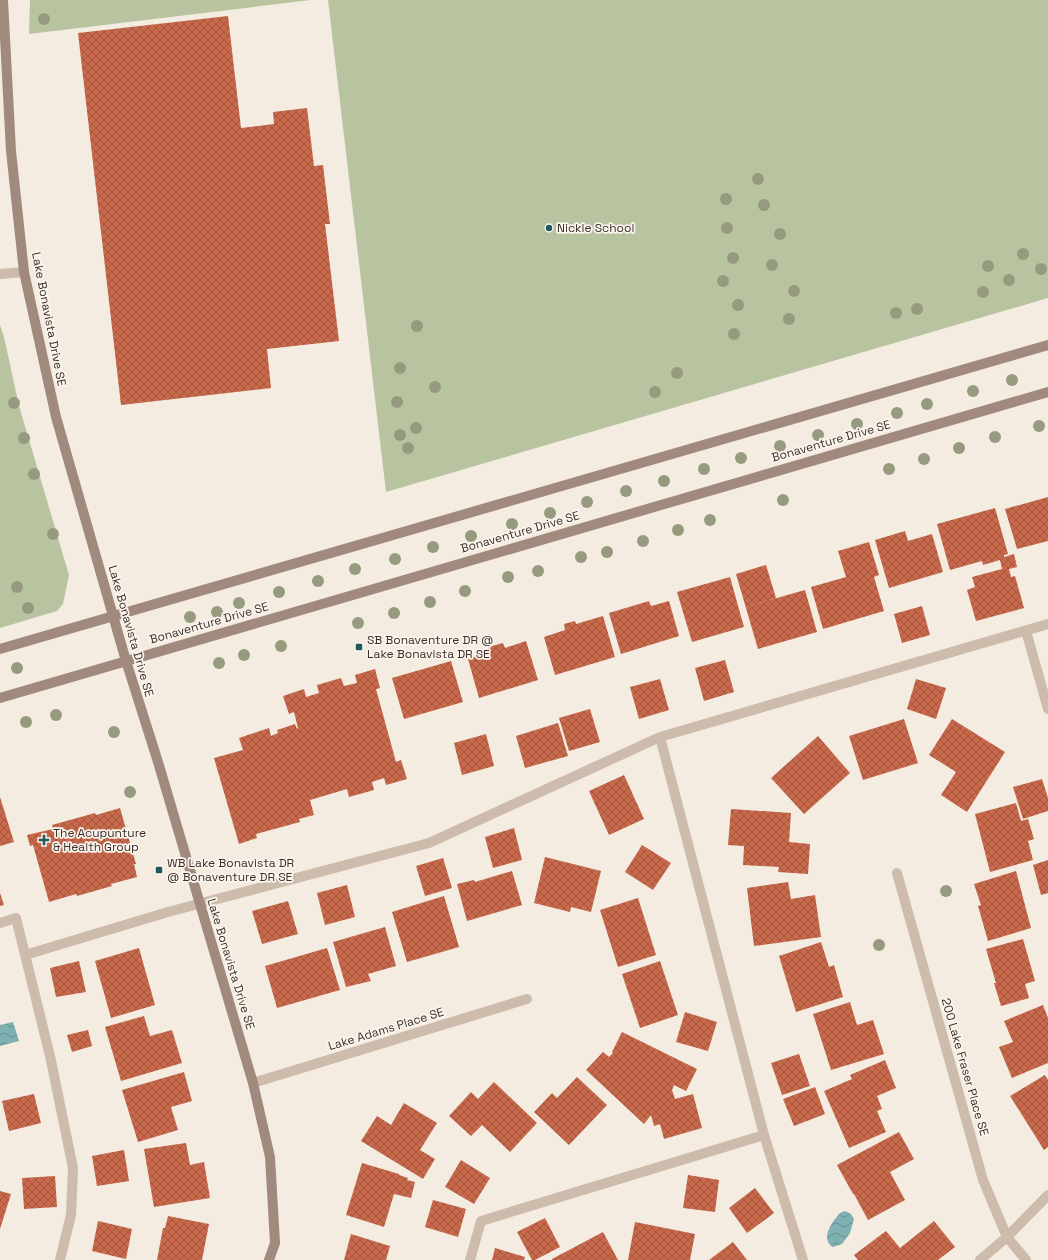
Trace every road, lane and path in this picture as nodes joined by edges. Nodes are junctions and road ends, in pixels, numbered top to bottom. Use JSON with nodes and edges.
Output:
{"nodes":[{"id":1,"x":3,"y":0,"type":"edge"},
{"id":2,"x":24,"y":272,"type":"junction"},
{"id":3,"x":0,"y":274,"type":"edge"},
{"id":4,"x":1048,"y":345,"type":"edge"},
{"id":5,"x":1048,"y":392,"type":"edge"},
{"id":6,"x":114,"y":616,"type":"junction"},
{"id":7,"x":1048,"y":624,"type":"edge"},
{"id":8,"x":1026,"y":630,"type":"junction"},
{"id":9,"x":0,"y":649,"type":"edge"},
{"id":10,"x":126,"y":661,"type":"junction"},
{"id":11,"x":0,"y":698,"type":"edge"},
{"id":12,"x":1048,"y":709,"type":"edge"},
{"id":13,"x":660,"y":738,"type":"junction"},
{"id":14,"x":897,"y":873,"type":"dead end"},
{"id":15,"x":200,"y":904,"type":"junction"},
{"id":16,"x":0,"y":923,"type":"edge"},
{"id":17,"x":25,"y":956,"type":"junction"},
{"id":18,"x":527,"y":999,"type":"dead end"},
{"id":19,"x":253,"y":1083,"type":"junction"},
{"id":20,"x":764,"y":1135,"type":"junction"},
{"id":21,"x":1048,"y":1195,"type":"edge"},
{"id":22,"x":1007,"y":1238,"type":"junction"},
{"id":23,"x":60,"y":1260,"type":"edge"},
{"id":24,"x":269,"y":1260,"type":"edge"},
{"id":25,"x":470,"y":1260,"type":"edge"},
{"id":26,"x":803,"y":1260,"type":"edge"},
{"id":27,"x":980,"y":1260,"type":"edge"},
{"id":28,"x":1026,"y":1260,"type":"edge"}],
"edges":[{"from":1,"to":2,"type":"street","name":"Lake Bonavista Drive SE"},
{"from":2,"to":3,"type":"street"},
{"from":2,"to":6,"type":"street","name":"Lake Bonavista Drive SE"},
{"from":4,"to":6,"type":"street"},
{"from":5,"to":10,"type":"street","name":"Bonaventure Drive SE"},
{"from":6,"to":9,"type":"street"},
{"from":6,"to":10,"type":"street","name":"Lake Bonavista Drive SE"},
{"from":7,"to":8,"type":"street"},
{"from":8,"to":12,"type":"street"},
{"from":8,"to":13,"type":"street"},
{"from":10,"to":11,"type":"street","name":"Bonaventure Drive SE"},
{"from":10,"to":15,"type":"street","name":"Lake Bonavista Drive SE"},
{"from":13,"to":15,"type":"street"},
{"from":13,"to":20,"type":"street"},
{"from":14,"to":22,"type":"street","name":"200 Lake Fraser Place SE"},
{"from":15,"to":17,"type":"street"},
{"from":15,"to":19,"type":"street","name":"Lake Bonavista Drive SE"},
{"from":16,"to":17,"type":"street"},
{"from":17,"to":23,"type":"street"},
{"from":18,"to":19,"type":"street","name":"Lake Adams Place SE"},
{"from":19,"to":24,"type":"street","name":"Lake Bonavista Drive SE"},
{"from":20,"to":25,"type":"street"},
{"from":20,"to":26,"type":"street"},
{"from":21,"to":22,"type":"street"},
{"from":22,"to":27,"type":"street"},
{"from":22,"to":28,"type":"street","name":"200 Lake Fraser Place SE"}]}
